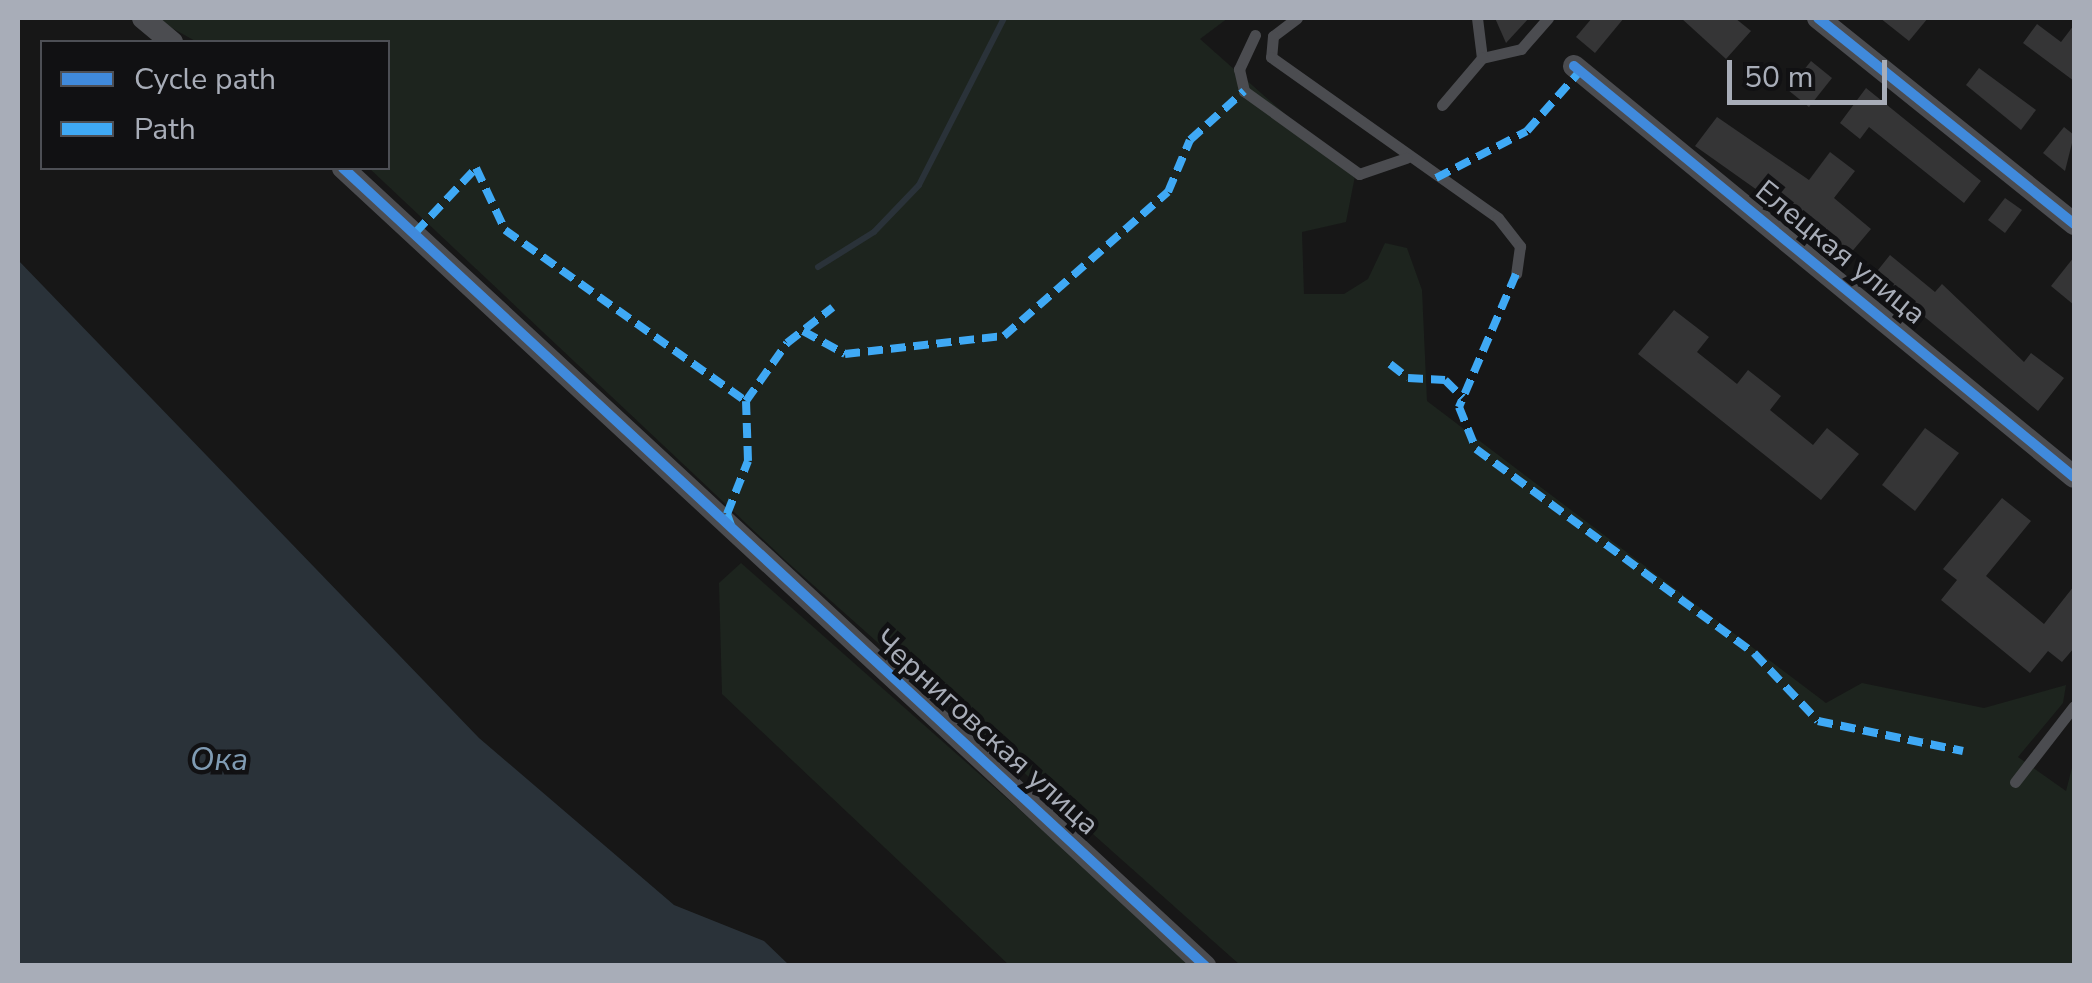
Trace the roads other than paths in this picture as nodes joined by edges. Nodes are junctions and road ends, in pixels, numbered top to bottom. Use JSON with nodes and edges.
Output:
{"nodes":[{"id":1,"x":143,"y":18,"type":"edge"},
{"id":2,"x":1297,"y":18,"type":"edge"},
{"id":3,"x":1477,"y":18,"type":"edge"},
{"id":4,"x":1548,"y":18,"type":"edge"},
{"id":5,"x":1818,"y":18,"type":"edge"},
{"id":6,"x":1255,"y":35,"type":"dead end"},
{"id":7,"x":170,"y":40,"type":"edge"},
{"id":8,"x":1482,"y":58,"type":"junction"},
{"id":9,"x":1574,"y":66,"type":"dead end"},
{"id":10,"x":1442,"y":105,"type":"dead end"},
{"id":11,"x":1406,"y":158,"type":"junction"},
{"id":12,"x":345,"y":170,"type":"edge"},
{"id":13,"x":2074,"y":224,"type":"edge"},
{"id":14,"x":1516,"y":274,"type":"dead end"},
{"id":15,"x":2074,"y":477,"type":"edge"},
{"id":16,"x":2074,"y":706,"type":"edge"},
{"id":17,"x":2014,"y":782,"type":"dead end"},
{"id":18,"x":1205,"y":966,"type":"edge"}],
"edges":[{"from":1,"to":7,"type":"street"},
{"from":2,"to":11,"type":"lane"},
{"from":3,"to":8,"type":"lane"},
{"from":4,"to":8,"type":"lane"},
{"from":5,"to":13,"type":"street"},
{"from":6,"to":11,"type":"lane"},
{"from":8,"to":10,"type":"lane"},
{"from":9,"to":15,"type":"street","name":"Елецкая улица"},
{"from":11,"to":14,"type":"lane"},
{"from":12,"to":18,"type":"street","name":"Черниговская улица"},
{"from":16,"to":17,"type":"lane"}]}
